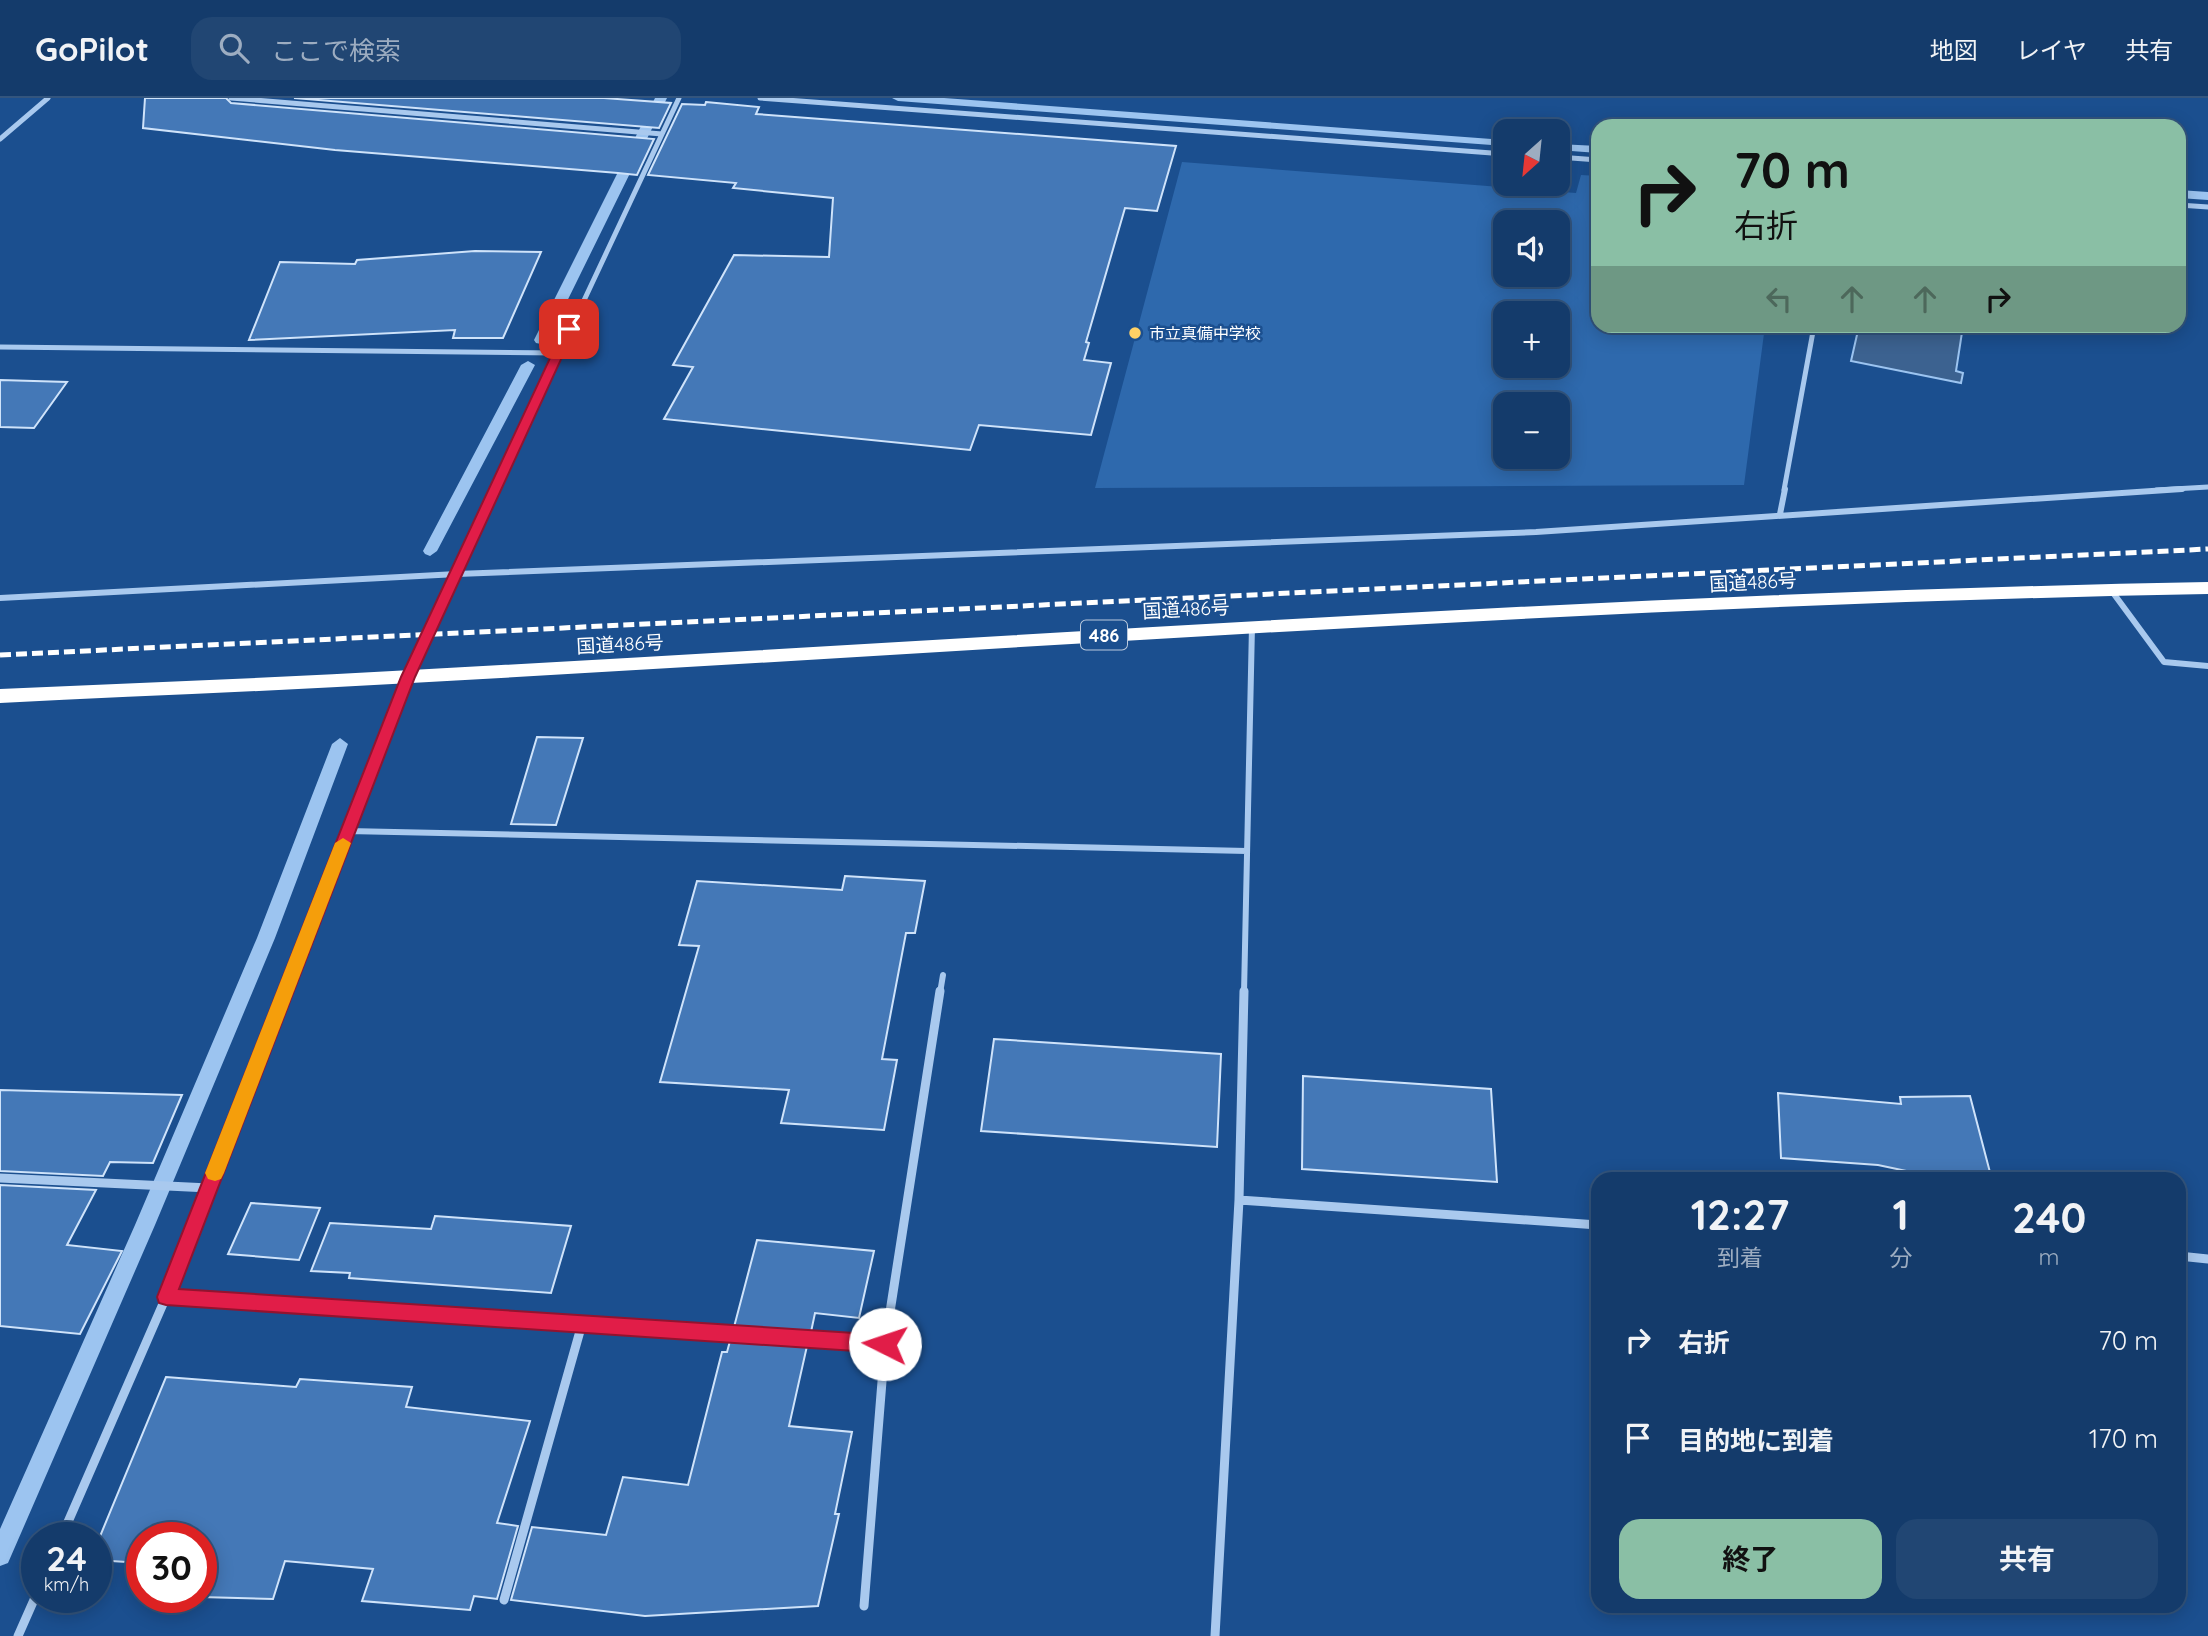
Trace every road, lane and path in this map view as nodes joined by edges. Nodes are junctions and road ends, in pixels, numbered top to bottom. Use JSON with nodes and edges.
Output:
{"nodes":[{"id":1,"x":48,"y":98,"type":"edge"},
{"id":2,"x":231,"y":98,"type":"edge"},
{"id":3,"x":679,"y":98,"type":"edge"},
{"id":4,"x":760,"y":98,"type":"edge"},
{"id":5,"x":662,"y":134,"type":"junction"},
{"id":6,"x":0,"y":139,"type":"edge"},
{"id":7,"x":1493,"y":152,"type":"edge"},
{"id":8,"x":1570,"y":159,"type":"edge"},
{"id":9,"x":1591,"y":160,"type":"edge"},
{"id":10,"x":2186,"y":205,"type":"edge"},
{"id":11,"x":2208,"y":207,"type":"edge"},
{"id":12,"x":1813,"y":333,"type":"edge"},
{"id":13,"x":0,"y":347,"type":"edge"},
{"id":14,"x":558,"y":353,"type":"junction"},
{"id":15,"x":2208,"y":487,"type":"edge"},
{"id":16,"x":1780,"y":514,"type":"junction"},
{"id":17,"x":457,"y":574,"type":"junction"},
{"id":18,"x":2208,"y":589,"type":"edge"},
{"id":19,"x":2111,"y":590,"type":"junction"},
{"id":20,"x":0,"y":598,"type":"edge"},
{"id":21,"x":1252,"y":626,"type":"junction"},
{"id":22,"x":2208,"y":666,"type":"edge"},
{"id":23,"x":408,"y":677,"type":"junction"},
{"id":24,"x":0,"y":696,"type":"edge"},
{"id":25,"x":348,"y":831,"type":"junction"},
{"id":26,"x":1247,"y":851,"type":"junction"},
{"id":27,"x":943,"y":975,"type":"dead end"},
{"id":28,"x":0,"y":1178,"type":"edge"},
{"id":29,"x":209,"y":1188,"type":"junction"},
{"id":30,"x":1238,"y":1200,"type":"junction"},
{"id":31,"x":1591,"y":1225,"type":"edge"},
{"id":32,"x":2186,"y":1257,"type":"edge"},
{"id":33,"x":2208,"y":1259,"type":"edge"},
{"id":34,"x":166,"y":1297,"type":"junction"},
{"id":35,"x":582,"y":1324,"type":"junction"},
{"id":36,"x":885,"y":1344,"type":"junction"},
{"id":37,"x":68,"y":1522,"type":"edge"},
{"id":38,"x":504,"y":1600,"type":"dead end"},
{"id":39,"x":864,"y":1605,"type":"dead end"},
{"id":40,"x":28,"y":1613,"type":"edge"},
{"id":41,"x":18,"y":1636,"type":"edge"},
{"id":42,"x":1216,"y":1636,"type":"edge"}],
"edges":[{"from":1,"to":6,"type":"street"},
{"from":2,"to":5,"type":"street"},
{"from":3,"to":5,"type":"street"},
{"from":4,"to":7,"type":"street"},
{"from":5,"to":14,"type":"street"},
{"from":8,"to":9,"type":"street"},
{"from":10,"to":11,"type":"street"},
{"from":12,"to":16,"type":"street"},
{"from":13,"to":14,"type":"street"},
{"from":14,"to":17,"type":"street"},
{"from":15,"to":16,"type":"street"},
{"from":16,"to":17,"type":"street"},
{"from":17,"to":20,"type":"street"},
{"from":17,"to":23,"type":"street"},
{"from":18,"to":19,"type":"highway","name":"国道486号","number":"486"},
{"from":19,"to":21,"type":"highway","name":"国道486号","number":"486"},
{"from":19,"to":22,"type":"street"},
{"from":21,"to":23,"type":"highway","name":"国道486号","number":"486"},
{"from":21,"to":26,"type":"street"},
{"from":23,"to":24,"type":"highway","name":"国道486号","number":"486"},
{"from":23,"to":25,"type":"street"},
{"from":25,"to":26,"type":"street"},
{"from":25,"to":29,"type":"street"},
{"from":26,"to":30,"type":"street"},
{"from":27,"to":36,"type":"street"},
{"from":28,"to":29,"type":"street"},
{"from":29,"to":34,"type":"street"},
{"from":30,"to":31,"type":"street"},
{"from":30,"to":42,"type":"street"},
{"from":32,"to":33,"type":"street"},
{"from":34,"to":35,"type":"street"},
{"from":34,"to":37,"type":"street"},
{"from":35,"to":36,"type":"street"},
{"from":35,"to":38,"type":"street"},
{"from":36,"to":39,"type":"street"},
{"from":40,"to":41,"type":"street"}]}
